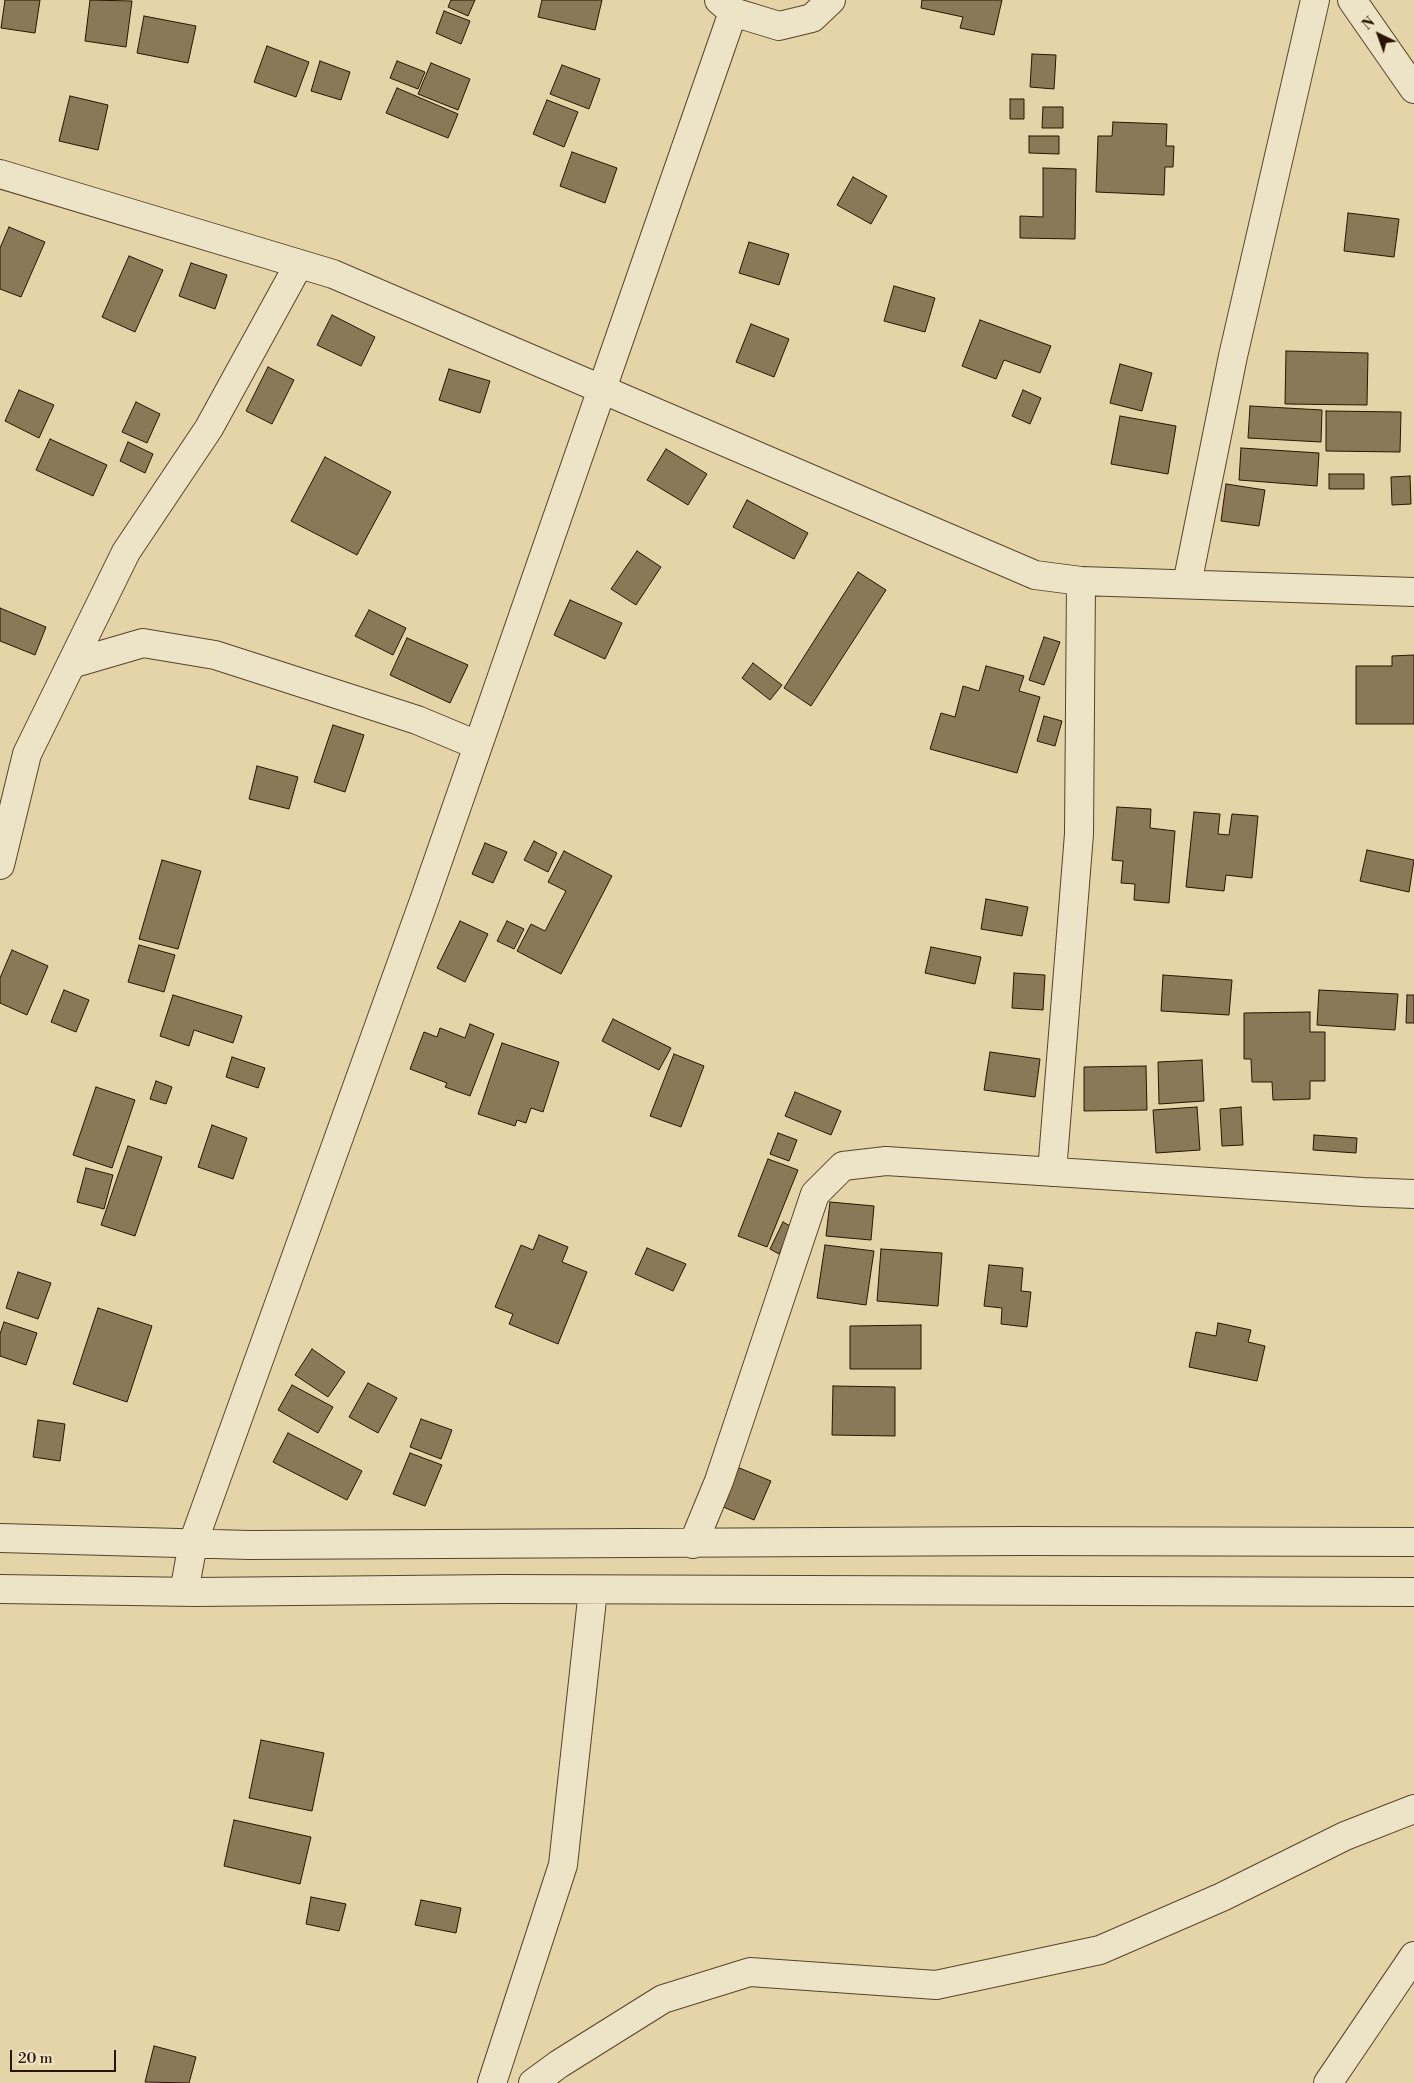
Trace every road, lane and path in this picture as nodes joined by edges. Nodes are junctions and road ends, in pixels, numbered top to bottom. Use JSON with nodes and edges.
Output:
{"nodes":[{"id":1,"x":831,"y":0,"type":"edge"},
{"id":2,"x":1315,"y":0,"type":"edge"},
{"id":3,"x":1352,"y":0,"type":"edge"},
{"id":4,"x":726,"y":6,"type":"edge"},
{"id":5,"x":1414,"y":89,"type":"edge"},
{"id":6,"x":0,"y":174,"type":"edge"},
{"id":7,"x":299,"y":264,"type":"junction"},
{"id":8,"x":601,"y":388,"type":"junction"},
{"id":9,"x":1081,"y":581,"type":"junction"},
{"id":10,"x":1187,"y":584,"type":"junction"},
{"id":11,"x":1414,"y":592,"type":"edge"},
{"id":12,"x":71,"y":664,"type":"junction"},
{"id":13,"x":477,"y":745,"type":"junction"},
{"id":14,"x":0,"y":865,"type":"edge"},
{"id":15,"x":1052,"y":1172,"type":"junction"},
{"id":16,"x":1414,"y":1194,"type":"edge"},
{"id":17,"x":0,"y":1538,"type":"edge"},
{"id":18,"x":1414,"y":1542,"type":"edge"},
{"id":19,"x":192,"y":1543,"type":"junction"},
{"id":20,"x":693,"y":1544,"type":"junction"},
{"id":21,"x":0,"y":1589,"type":"edge"},
{"id":22,"x":592,"y":1590,"type":"junction"},
{"id":23,"x":184,"y":1592,"type":"junction"},
{"id":24,"x":1414,"y":1592,"type":"edge"},
{"id":25,"x":1414,"y":1809,"type":"edge"},
{"id":26,"x":1414,"y":1956,"type":"edge"},
{"id":27,"x":492,"y":2083,"type":"edge"},
{"id":28,"x":533,"y":2083,"type":"edge"},
{"id":29,"x":1328,"y":2083,"type":"edge"}],
"edges":[{"from":1,"to":4,"type":"street"},
{"from":2,"to":10,"type":"street"},
{"from":3,"to":5,"type":"street"},
{"from":4,"to":8,"type":"street"},
{"from":6,"to":7,"type":"street"},
{"from":7,"to":8,"type":"street"},
{"from":7,"to":12,"type":"street"},
{"from":8,"to":9,"type":"street"},
{"from":8,"to":13,"type":"street"},
{"from":9,"to":10,"type":"street"},
{"from":9,"to":15,"type":"street"},
{"from":10,"to":11,"type":"street"},
{"from":12,"to":13,"type":"street"},
{"from":12,"to":14,"type":"street"},
{"from":13,"to":19,"type":"street"},
{"from":15,"to":16,"type":"street"},
{"from":15,"to":20,"type":"street"},
{"from":17,"to":19,"type":"street"},
{"from":18,"to":20,"type":"street"},
{"from":19,"to":20,"type":"street"},
{"from":19,"to":23,"type":"street"},
{"from":21,"to":23,"type":"street"},
{"from":22,"to":23,"type":"street"},
{"from":22,"to":24,"type":"street"},
{"from":22,"to":27,"type":"street"},
{"from":25,"to":28,"type":"street"},
{"from":26,"to":29,"type":"street"}]}
